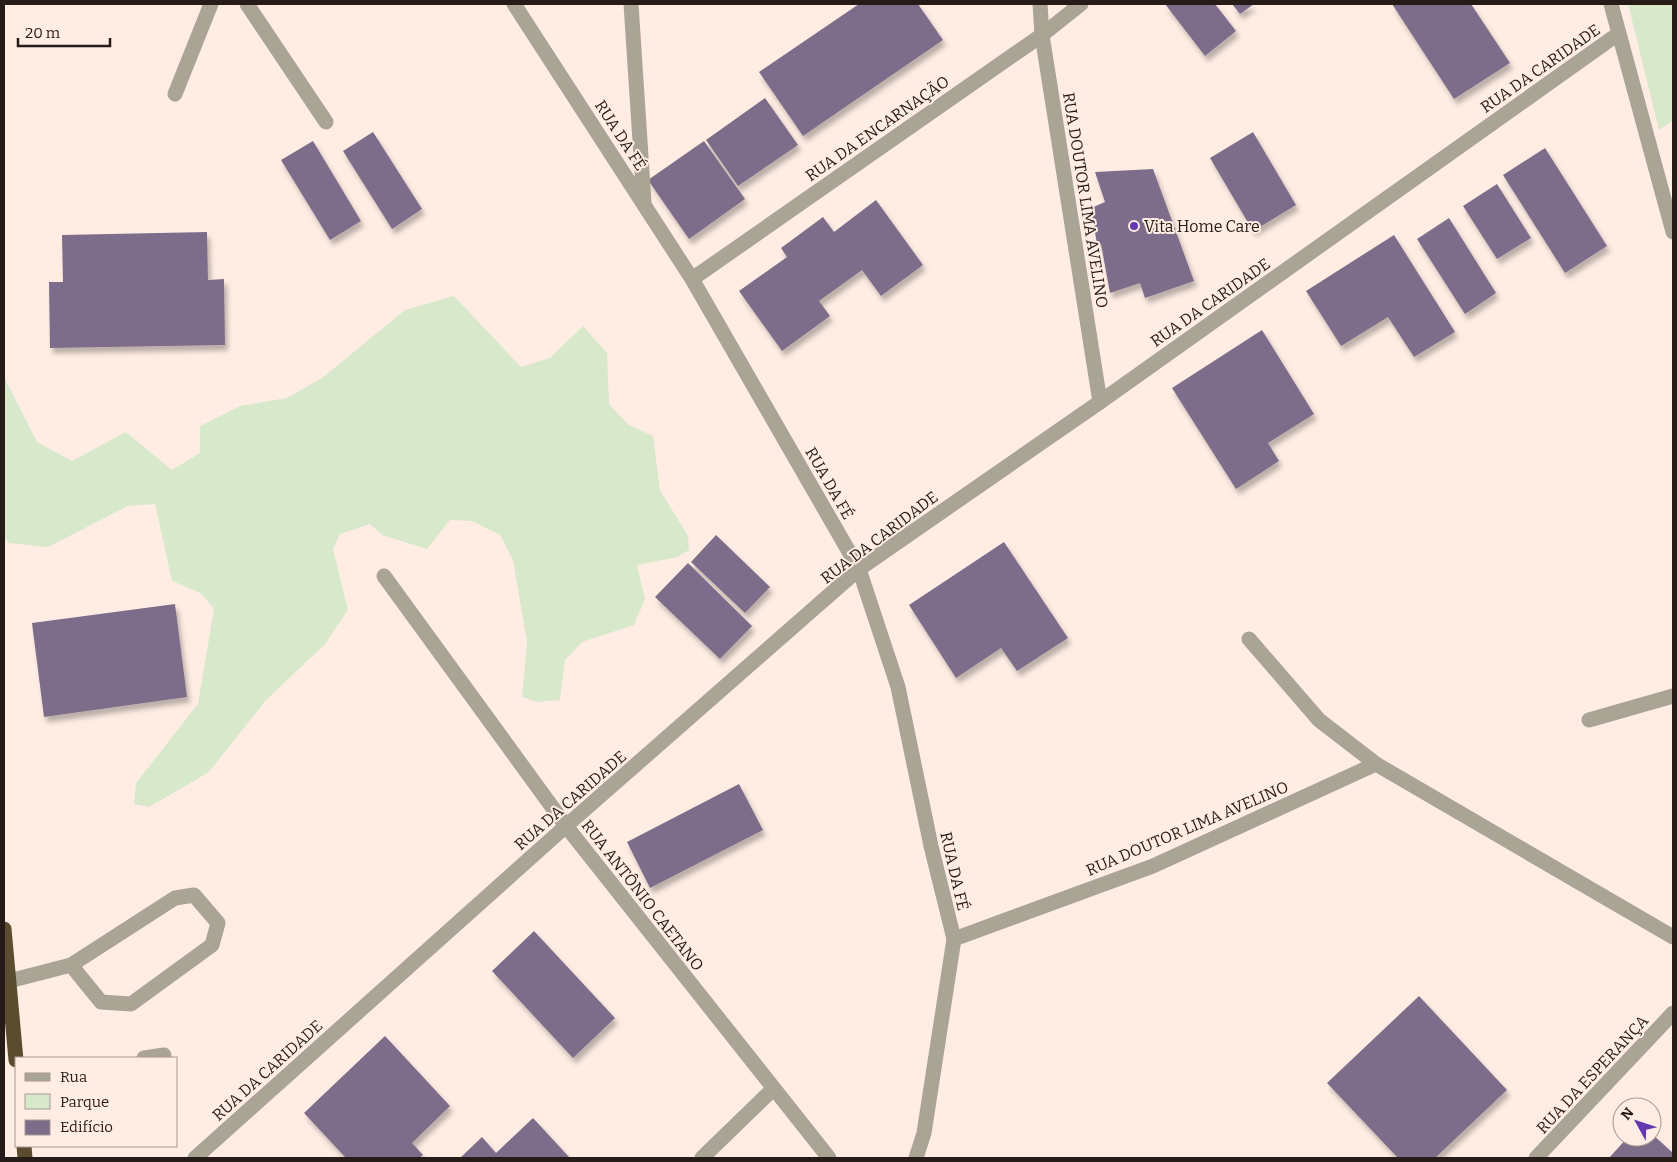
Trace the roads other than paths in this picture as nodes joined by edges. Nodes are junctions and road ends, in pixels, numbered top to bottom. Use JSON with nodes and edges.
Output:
{"nodes":[{"id":1,"x":211,"y":4,"type":"edge"},
{"id":2,"x":247,"y":4,"type":"edge"},
{"id":3,"x":514,"y":4,"type":"edge"},
{"id":4,"x":631,"y":4,"type":"edge"},
{"id":5,"x":1040,"y":4,"type":"edge"},
{"id":6,"x":1081,"y":4,"type":"edge"},
{"id":7,"x":1611,"y":4,"type":"edge"},
{"id":8,"x":1618,"y":34,"type":"junction"},
{"id":9,"x":1042,"y":35,"type":"junction"},
{"id":10,"x":175,"y":94,"type":"dead end"},
{"id":11,"x":326,"y":122,"type":"dead end"},
{"id":12,"x":644,"y":203,"type":"junction"},
{"id":13,"x":1673,"y":232,"type":"edge"},
{"id":14,"x":692,"y":279,"type":"junction"},
{"id":15,"x":1100,"y":402,"type":"junction"},
{"id":16,"x":859,"y":570,"type":"junction"},
{"id":17,"x":384,"y":576,"type":"dead end"},
{"id":18,"x":1249,"y":639,"type":"dead end"},
{"id":19,"x":1673,"y":696,"type":"edge"},
{"id":20,"x":1589,"y":720,"type":"dead end"},
{"id":21,"x":1376,"y":764,"type":"junction"},
{"id":22,"x":566,"y":826,"type":"junction"},
{"id":23,"x":4,"y":929,"type":"edge"},
{"id":24,"x":1673,"y":937,"type":"edge"},
{"id":25,"x":954,"y":939,"type":"junction"},
{"id":26,"x":71,"y":965,"type":"junction"},
{"id":27,"x":9,"y":981,"type":"junction"},
{"id":28,"x":1673,"y":1013,"type":"edge"},
{"id":29,"x":164,"y":1055,"type":"dead end"},
{"id":30,"x":16,"y":1057,"type":"edge"},
{"id":31,"x":151,"y":1057,"type":"edge"},
{"id":32,"x":773,"y":1089,"type":"junction"},
{"id":33,"x":195,"y":1158,"type":"edge"},
{"id":34,"x":702,"y":1158,"type":"edge"},
{"id":35,"x":829,"y":1158,"type":"edge"},
{"id":36,"x":916,"y":1158,"type":"edge"},
{"id":37,"x":1536,"y":1158,"type":"edge"}],
"edges":[{"from":1,"to":10,"type":"street"},
{"from":2,"to":11,"type":"street"},
{"from":3,"to":12,"type":"street","name":"RUA DA FÉ"},
{"from":4,"to":12,"type":"street"},
{"from":5,"to":9,"type":"street","name":"RUA DOUTOR LIMA AVELINO"},
{"from":6,"to":9,"type":"street","name":"RUA DA ENCARNAÇÃO"},
{"from":7,"to":8,"type":"street"},
{"from":8,"to":13,"type":"street"},
{"from":8,"to":15,"type":"street","name":"RUA DA CARIDADE"},
{"from":9,"to":14,"type":"street","name":"RUA DA ENCARNAÇÃO"},
{"from":9,"to":15,"type":"street","name":"RUA DOUTOR LIMA AVELINO"},
{"from":12,"to":14,"type":"street","name":"RUA DA FÉ"},
{"from":14,"to":16,"type":"street","name":"RUA DA FÉ"},
{"from":15,"to":16,"type":"street","name":"RUA DA CARIDADE"},
{"from":16,"to":22,"type":"street","name":"RUA DA CARIDADE"},
{"from":16,"to":25,"type":"street","name":"RUA DA FÉ"},
{"from":17,"to":22,"type":"street","name":"RUA ANTÔNIO CAETANO"},
{"from":18,"to":21,"type":"street"},
{"from":19,"to":20,"type":"street"},
{"from":21,"to":24,"type":"street"},
{"from":21,"to":25,"type":"street","name":"RUA DOUTOR LIMA AVELINO"},
{"from":22,"to":32,"type":"street","name":"RUA ANTÔNIO CAETANO"},
{"from":22,"to":33,"type":"street","name":"RUA DA CARIDADE"},
{"from":23,"to":27,"type":"highway"},
{"from":25,"to":36,"type":"street","name":"RUA DA FÉ"},
{"from":26,"to":26,"type":"street"},
{"from":26,"to":27,"type":"street"},
{"from":27,"to":30,"type":"highway"},
{"from":28,"to":37,"type":"street","name":"RUA DA ESPERANÇA"},
{"from":29,"to":31,"type":"street"},
{"from":32,"to":34,"type":"street"},
{"from":32,"to":35,"type":"street","name":"RUA ANTÔNIO CAETANO"}]}
